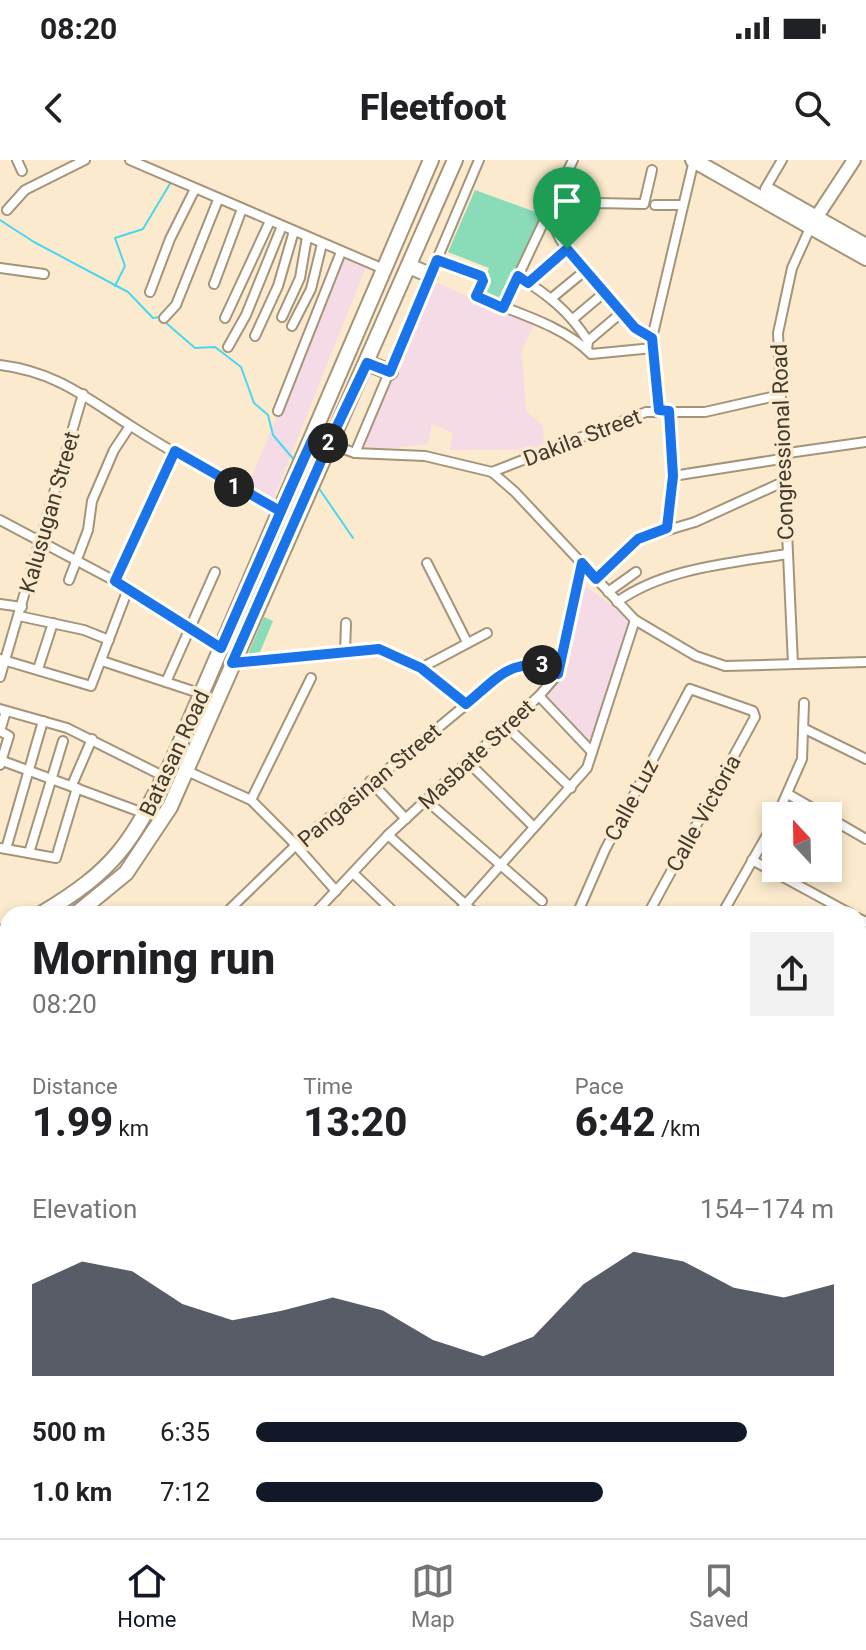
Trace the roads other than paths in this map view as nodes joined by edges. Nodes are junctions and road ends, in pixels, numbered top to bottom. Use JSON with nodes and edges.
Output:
{"nodes":[{"id":1,"x":17,"y":160,"type":"edge"},
{"id":2,"x":85,"y":160,"type":"edge"},
{"id":3,"x":130,"y":160,"type":"edge"},
{"id":4,"x":431,"y":160,"type":"edge"},
{"id":5,"x":479,"y":160,"type":"edge"},
{"id":6,"x":573,"y":160,"type":"edge"},
{"id":7,"x":694,"y":160,"type":"edge"},
{"id":8,"x":712,"y":160,"type":"edge"},
{"id":9,"x":782,"y":160,"type":"edge"},
{"id":10,"x":852,"y":161,"type":"edge"},
{"id":11,"x":451,"y":163,"type":"edge"},
{"id":12,"x":652,"y":170,"type":"dead end"},
{"id":13,"x":22,"y":171,"type":"dead end"},
{"id":14,"x":195,"y":189,"type":"junction"},
{"id":15,"x":765,"y":189,"type":"junction"},
{"id":16,"x":218,"y":200,"type":"junction"},
{"id":17,"x":655,"y":205,"type":"dead end"},
{"id":18,"x":682,"y":205,"type":"junction"},
{"id":19,"x":242,"y":209,"type":"junction"},
{"id":20,"x":7,"y":210,"type":"dead end"},
{"id":21,"x":549,"y":219,"type":"junction"},
{"id":22,"x":270,"y":221,"type":"junction"},
{"id":23,"x":814,"y":222,"type":"junction"},
{"id":24,"x":282,"y":226,"type":"junction"},
{"id":25,"x":294,"y":231,"type":"junction"},
{"id":26,"x":307,"y":237,"type":"junction"},
{"id":27,"x":322,"y":244,"type":"junction"},
{"id":28,"x":866,"y":246,"type":"edge"},
{"id":29,"x":567,"y":249,"type":"junction"},
{"id":30,"x":341,"y":252,"type":"junction"},
{"id":31,"x":866,"y":258,"type":"edge"},
{"id":32,"x":437,"y":260,"type":"junction"},
{"id":33,"x":388,"y":264,"type":"junction"},
{"id":34,"x":409,"y":266,"type":"junction"},
{"id":35,"x":0,"y":268,"type":"edge"},
{"id":36,"x":587,"y":269,"type":"junction"},
{"id":37,"x":44,"y":274,"type":"dead end"},
{"id":38,"x":430,"y":275,"type":"junction"},
{"id":39,"x":518,"y":276,"type":"junction"},
{"id":40,"x":528,"y":283,"type":"junction"},
{"id":41,"x":214,"y":284,"type":"dead end"},
{"id":42,"x":401,"y":284,"type":"junction"},
{"id":43,"x":150,"y":292,"type":"dead end"},
{"id":44,"x":605,"y":292,"type":"junction"},
{"id":45,"x":553,"y":297,"type":"junction"},
{"id":46,"x":503,"y":308,"type":"junction"},
{"id":47,"x":621,"y":313,"type":"junction"},
{"id":48,"x":282,"y":317,"type":"dead end"},
{"id":49,"x":164,"y":318,"type":"dead end"},
{"id":50,"x":225,"y":318,"type":"dead end"},
{"id":51,"x":573,"y":319,"type":"junction"},
{"id":52,"x":292,"y":326,"type":"dead end"},
{"id":53,"x":255,"y":336,"type":"dead end"},
{"id":54,"x":652,"y":338,"type":"junction"},
{"id":55,"x":588,"y":346,"type":"junction"},
{"id":56,"x":228,"y":347,"type":"dead end"},
{"id":57,"x":653,"y":348,"type":"junction"},
{"id":58,"x":367,"y":363,"type":"junction"},
{"id":59,"x":0,"y":365,"type":"edge"},
{"id":60,"x":390,"y":372,"type":"junction"},
{"id":61,"x":83,"y":394,"type":"junction"},
{"id":62,"x":780,"y":395,"type":"junction"},
{"id":63,"x":278,"y":411,"type":"dead end"},
{"id":64,"x":664,"y":411,"type":"junction"},
{"id":65,"x":130,"y":426,"type":"junction"},
{"id":66,"x":313,"y":438,"type":"junction"},
{"id":67,"x":866,"y":442,"type":"edge"},
{"id":68,"x":329,"y":443,"type":"junction"},
{"id":69,"x":175,"y":451,"type":"junction"},
{"id":70,"x":355,"y":453,"type":"junction"},
{"id":71,"x":781,"y":456,"type":"junction"},
{"id":72,"x":492,"y":472,"type":"junction"},
{"id":73,"x":673,"y":476,"type":"junction"},
{"id":74,"x":783,"y":482,"type":"junction"},
{"id":75,"x":280,"y":511,"type":"junction"},
{"id":76,"x":0,"y":520,"type":"edge"},
{"id":77,"x":667,"y":528,"type":"junction"},
{"id":78,"x":40,"y":541,"type":"junction"},
{"id":79,"x":787,"y":554,"type":"junction"},
{"id":80,"x":77,"y":560,"type":"junction"},
{"id":81,"x":427,"y":563,"type":"dead end"},
{"id":82,"x":582,"y":563,"type":"junction"},
{"id":83,"x":215,"y":572,"type":"dead end"},
{"id":84,"x":636,"y":572,"type":"dead end"},
{"id":85,"x":596,"y":579,"type":"junction"},
{"id":86,"x":69,"y":580,"type":"dead end"},
{"id":87,"x":115,"y":581,"type":"junction"},
{"id":88,"x":128,"y":589,"type":"junction"},
{"id":89,"x":608,"y":592,"type":"junction"},
{"id":90,"x":617,"y":602,"type":"junction"},
{"id":91,"x":0,"y":604,"type":"edge"},
{"id":92,"x":21,"y":611,"type":"junction"},
{"id":93,"x":635,"y":620,"type":"junction"},
{"id":94,"x":53,"y":623,"type":"junction"},
{"id":95,"x":346,"y":623,"type":"dead end"},
{"id":96,"x":190,"y":630,"type":"junction"},
{"id":97,"x":487,"y":633,"type":"dead end"},
{"id":98,"x":109,"y":640,"type":"junction"},
{"id":99,"x":467,"y":642,"type":"junction"},
{"id":100,"x":221,"y":648,"type":"junction"},
{"id":101,"x":345,"y":652,"type":"junction"},
{"id":102,"x":3,"y":659,"type":"edge"},
{"id":103,"x":102,"y":661,"type":"junction"},
{"id":104,"x":866,"y":662,"type":"edge"},
{"id":105,"x":232,"y":663,"type":"junction"},
{"id":106,"x":793,"y":664,"type":"junction"},
{"id":107,"x":421,"y":668,"type":"junction"},
{"id":108,"x":38,"y":669,"type":"junction"},
{"id":109,"x":558,"y":674,"type":"junction"},
{"id":110,"x":0,"y":677,"type":"edge"},
{"id":111,"x":311,"y":678,"type":"dead end"},
{"id":112,"x":166,"y":682,"type":"junction"},
{"id":113,"x":690,"y":689,"type":"joint"},
{"id":114,"x":202,"y":694,"type":"junction"},
{"id":115,"x":539,"y":696,"type":"junction"},
{"id":116,"x":804,"y":703,"type":"dead end"},
{"id":117,"x":466,"y":704,"type":"junction"},
{"id":118,"x":3,"y":710,"type":"edge"},
{"id":119,"x":43,"y":721,"type":"junction"},
{"id":120,"x":505,"y":725,"type":"junction"},
{"id":121,"x":805,"y":729,"type":"junction"},
{"id":122,"x":92,"y":739,"type":"junction"},
{"id":123,"x":63,"y":741,"type":"dead end"},
{"id":124,"x":592,"y":752,"type":"junction"},
{"id":125,"x":866,"y":759,"type":"edge"},
{"id":126,"x":467,"y":761,"type":"junction"},
{"id":127,"x":1,"y":762,"type":"edge"},
{"id":128,"x":27,"y":769,"type":"junction"},
{"id":129,"x":187,"y":771,"type":"junction"},
{"id":130,"x":165,"y":777,"type":"junction"},
{"id":131,"x":52,"y":778,"type":"junction"},
{"id":132,"x":370,"y":781,"type":"junction"},
{"id":133,"x":75,"y":786,"type":"junction"},
{"id":134,"x":571,"y":788,"type":"junction"},
{"id":135,"x":788,"y":794,"type":"junction"},
{"id":136,"x":251,"y":800,"type":"junction"},
{"id":137,"x":426,"y":800,"type":"junction"},
{"id":138,"x":784,"y":802,"type":"edge"},
{"id":139,"x":802,"y":802,"type":"edge"},
{"id":140,"x":146,"y":814,"type":"junction"},
{"id":141,"x":406,"y":819,"type":"junction"},
{"id":142,"x":842,"y":825,"type":"edge"},
{"id":143,"x":534,"y":827,"type":"junction"},
{"id":144,"x":388,"y":835,"type":"junction"},
{"id":145,"x":866,"y":839,"type":"edge"},
{"id":146,"x":762,"y":843,"type":"edge"},
{"id":147,"x":296,"y":845,"type":"junction"},
{"id":148,"x":3,"y":848,"type":"edge"},
{"id":149,"x":29,"y":853,"type":"junction"},
{"id":150,"x":752,"y":860,"type":"junction"},
{"id":151,"x":500,"y":866,"type":"junction"},
{"id":152,"x":353,"y":873,"type":"junction"},
{"id":153,"x":336,"y":891,"type":"junction"},
{"id":154,"x":542,"y":901,"type":"dead end"},
{"id":155,"x":466,"y":904,"type":"joint"},
{"id":156,"x":53,"y":906,"type":"edge"},
{"id":157,"x":86,"y":906,"type":"edge"},
{"id":158,"x":233,"y":906,"type":"edge"},
{"id":159,"x":322,"y":906,"type":"edge"},
{"id":160,"x":388,"y":906,"type":"edge"},
{"id":161,"x":580,"y":906,"type":"edge"},
{"id":162,"x":652,"y":906,"type":"edge"},
{"id":163,"x":726,"y":906,"type":"edge"},
{"id":164,"x":836,"y":906,"type":"edge"}],
"edges":[{"from":1,"to":13,"type":"street"},
{"from":2,"to":20,"type":"street"},
{"from":3,"to":14,"type":"street"},
{"from":4,"to":33,"type":"main road","name":"Batasan Road"},
{"from":5,"to":32,"type":"street"},
{"from":6,"to":21,"type":"street"},
{"from":7,"to":18,"type":"street","name":"Dakila Street"},
{"from":7,"to":23,"type":"main road"},
{"from":8,"to":15,"type":"main road"},
{"from":9,"to":15,"type":"street"},
{"from":10,"to":23,"type":"street"},
{"from":11,"to":34,"type":"main road","name":"Batasan Road"},
{"from":12,"to":21,"type":"street"},
{"from":14,"to":16,"type":"street"},
{"from":14,"to":43,"type":"street"},
{"from":15,"to":23,"type":"main road"},
{"from":16,"to":19,"type":"street"},
{"from":16,"to":49,"type":"street"},
{"from":17,"to":18,"type":"street"},
{"from":18,"to":54,"type":"street","name":"Dakila Street"},
{"from":19,"to":22,"type":"street"},
{"from":19,"to":41,"type":"street"},
{"from":21,"to":29,"type":"street"},
{"from":21,"to":39,"type":"street"},
{"from":22,"to":24,"type":"street"},
{"from":22,"to":50,"type":"street"},
{"from":23,"to":28,"type":"main road"},
{"from":23,"to":31,"type":"main road"},
{"from":23,"to":62,"type":"street","name":"Congressional Road"},
{"from":24,"to":25,"type":"street"},
{"from":24,"to":56,"type":"street"},
{"from":25,"to":26,"type":"street"},
{"from":25,"to":53,"type":"street"},
{"from":26,"to":27,"type":"street"},
{"from":26,"to":48,"type":"street"},
{"from":27,"to":30,"type":"street"},
{"from":27,"to":52,"type":"street"},
{"from":29,"to":36,"type":"street"},
{"from":29,"to":40,"type":"street"},
{"from":30,"to":33,"type":"street"},
{"from":30,"to":63,"type":"street"},
{"from":32,"to":38,"type":"street"},
{"from":32,"to":46,"type":"street"},
{"from":33,"to":42,"type":"main road"},
{"from":33,"to":66,"type":"main road","name":"Batasan Road"},
{"from":34,"to":38,"type":"main road"},
{"from":34,"to":42,"type":"main road","name":"Batasan Road"},
{"from":35,"to":37,"type":"street"},
{"from":36,"to":44,"type":"street"},
{"from":36,"to":45,"type":"street"},
{"from":38,"to":60,"type":"street"},
{"from":39,"to":40,"type":"street"},
{"from":39,"to":46,"type":"street"},
{"from":40,"to":45,"type":"street"},
{"from":42,"to":58,"type":"main road","name":"Batasan Road"},
{"from":44,"to":47,"type":"street"},
{"from":44,"to":51,"type":"street"},
{"from":45,"to":51,"type":"street"},
{"from":46,"to":55,"type":"street"},
{"from":47,"to":54,"type":"street"},
{"from":47,"to":55,"type":"street"},
{"from":51,"to":55,"type":"street"},
{"from":54,"to":57,"type":"street","name":"Dakila Street"},
{"from":55,"to":57,"type":"street"},
{"from":57,"to":64,"type":"street","name":"Dakila Street"},
{"from":58,"to":60,"type":"main road"},
{"from":58,"to":68,"type":"main road","name":"Batasan Road"},
{"from":59,"to":61,"type":"street"},
{"from":60,"to":70,"type":"street"},
{"from":61,"to":65,"type":"street"},
{"from":61,"to":78,"type":"street","name":"Kalusugan Street"},
{"from":62,"to":64,"type":"street"},
{"from":62,"to":71,"type":"street","name":"Congressional Road"},
{"from":64,"to":72,"type":"street","name":"Dakila Street"},
{"from":64,"to":73,"type":"street"},
{"from":65,"to":69,"type":"street"},
{"from":65,"to":80,"type":"street"},
{"from":66,"to":68,"type":"street"},
{"from":66,"to":75,"type":"main road","name":"Batasan Road"},
{"from":67,"to":71,"type":"street"},
{"from":68,"to":70,"type":"street"},
{"from":68,"to":105,"type":"main road","name":"Batasan Road"},
{"from":69,"to":75,"type":"street"},
{"from":69,"to":87,"type":"street"},
{"from":70,"to":72,"type":"street"},
{"from":71,"to":73,"type":"street"},
{"from":71,"to":74,"type":"street","name":"Congressional Road"},
{"from":72,"to":82,"type":"street"},
{"from":73,"to":77,"type":"street"},
{"from":74,"to":77,"type":"street"},
{"from":74,"to":79,"type":"street","name":"Congressional Road"},
{"from":75,"to":100,"type":"main road","name":"Batasan Road"},
{"from":76,"to":78,"type":"street"},
{"from":77,"to":85,"type":"street"},
{"from":78,"to":80,"type":"street"},
{"from":78,"to":92,"type":"street","name":"Kalusugan Street"},
{"from":79,"to":90,"type":"street"},
{"from":79,"to":106,"type":"street","name":"Congressional Road"},
{"from":80,"to":86,"type":"street"},
{"from":80,"to":87,"type":"street"},
{"from":81,"to":99,"type":"street"},
{"from":82,"to":85,"type":"street"},
{"from":82,"to":109,"type":"street","name":"Masbate Street"},
{"from":83,"to":96,"type":"street"},
{"from":84,"to":89,"type":"street"},
{"from":85,"to":89,"type":"street"},
{"from":87,"to":88,"type":"street"},
{"from":88,"to":96,"type":"street"},
{"from":88,"to":98,"type":"street"},
{"from":89,"to":90,"type":"street"},
{"from":90,"to":93,"type":"street"},
{"from":91,"to":92,"type":"street"},
{"from":92,"to":94,"type":"street"},
{"from":92,"to":102,"type":"street","name":"Kalusugan Street"},
{"from":93,"to":106,"type":"street"},
{"from":93,"to":124,"type":"street"},
{"from":94,"to":98,"type":"street"},
{"from":94,"to":108,"type":"street"},
{"from":95,"to":101,"type":"street"},
{"from":96,"to":100,"type":"street"},
{"from":96,"to":112,"type":"street"},
{"from":97,"to":99,"type":"street"},
{"from":98,"to":103,"type":"street"},
{"from":99,"to":107,"type":"street"},
{"from":100,"to":114,"type":"main road","name":"Batasan Road"},
{"from":101,"to":105,"type":"street"},
{"from":101,"to":107,"type":"street"},
{"from":102,"to":108,"type":"street"},
{"from":102,"to":110,"type":"street","name":"Kalusugan Street"},
{"from":103,"to":108,"type":"street"},
{"from":103,"to":112,"type":"street"},
{"from":104,"to":106,"type":"street"},
{"from":105,"to":129,"type":"main road","name":"Batasan Road"},
{"from":107,"to":117,"type":"street"},
{"from":109,"to":115,"type":"street","name":"Masbate Street"},
{"from":109,"to":117,"type":"street","name":"Pangasinan Street"},
{"from":111,"to":136,"type":"street"},
{"from":112,"to":114,"type":"street"},
{"from":113,"to":161,"type":"street","name":"Calle Luz"},
{"from":113,"to":162,"type":"street","name":"Calle Victoria"},
{"from":114,"to":130,"type":"main road","name":"Batasan Road"},
{"from":115,"to":120,"type":"street","name":"Masbate Street"},
{"from":115,"to":124,"type":"street"},
{"from":116,"to":121,"type":"street"},
{"from":117,"to":132,"type":"street","name":"Pangasinan Street"},
{"from":118,"to":119,"type":"street"},
{"from":118,"to":127,"type":"street"},
{"from":119,"to":122,"type":"street"},
{"from":119,"to":128,"type":"street"},
{"from":120,"to":126,"type":"street","name":"Masbate Street"},
{"from":120,"to":134,"type":"street"},
{"from":121,"to":125,"type":"street"},
{"from":121,"to":135,"type":"street"},
{"from":122,"to":130,"type":"street"},
{"from":122,"to":133,"type":"street"},
{"from":123,"to":131,"type":"street"},
{"from":124,"to":134,"type":"street"},
{"from":126,"to":137,"type":"street","name":"Masbate Street"},
{"from":126,"to":143,"type":"street"},
{"from":127,"to":128,"type":"street"},
{"from":128,"to":131,"type":"street"},
{"from":128,"to":148,"type":"street"},
{"from":129,"to":136,"type":"street"},
{"from":129,"to":157,"type":"main road","name":"Batasan Road"},
{"from":130,"to":140,"type":"main road","name":"Batasan Road"},
{"from":131,"to":133,"type":"street"},
{"from":131,"to":149,"type":"street"},
{"from":132,"to":141,"type":"street"},
{"from":132,"to":147,"type":"street","name":"Pangasinan Street"},
{"from":133,"to":140,"type":"street"},
{"from":133,"to":149,"type":"street"},
{"from":134,"to":143,"type":"street"},
{"from":135,"to":138,"type":"street"},
{"from":135,"to":139,"type":"street"},
{"from":136,"to":147,"type":"street"},
{"from":137,"to":141,"type":"street","name":"Masbate Street"},
{"from":137,"to":151,"type":"street"},
{"from":140,"to":156,"type":"main road","name":"Batasan Road"},
{"from":141,"to":144,"type":"street","name":"Masbate Street"},
{"from":142,"to":145,"type":"street"},
{"from":143,"to":151,"type":"street"},
{"from":144,"to":152,"type":"street","name":"Masbate Street"},
{"from":144,"to":155,"type":"street"},
{"from":146,"to":150,"type":"street"},
{"from":147,"to":153,"type":"street"},
{"from":147,"to":158,"type":"street","name":"Pangasinan Street"},
{"from":148,"to":149,"type":"street"},
{"from":150,"to":163,"type":"street"},
{"from":150,"to":164,"type":"street"},
{"from":151,"to":154,"type":"street"},
{"from":151,"to":155,"type":"street"},
{"from":152,"to":153,"type":"street","name":"Masbate Street"},
{"from":152,"to":160,"type":"street"},
{"from":153,"to":159,"type":"street","name":"Masbate Street"}]}
